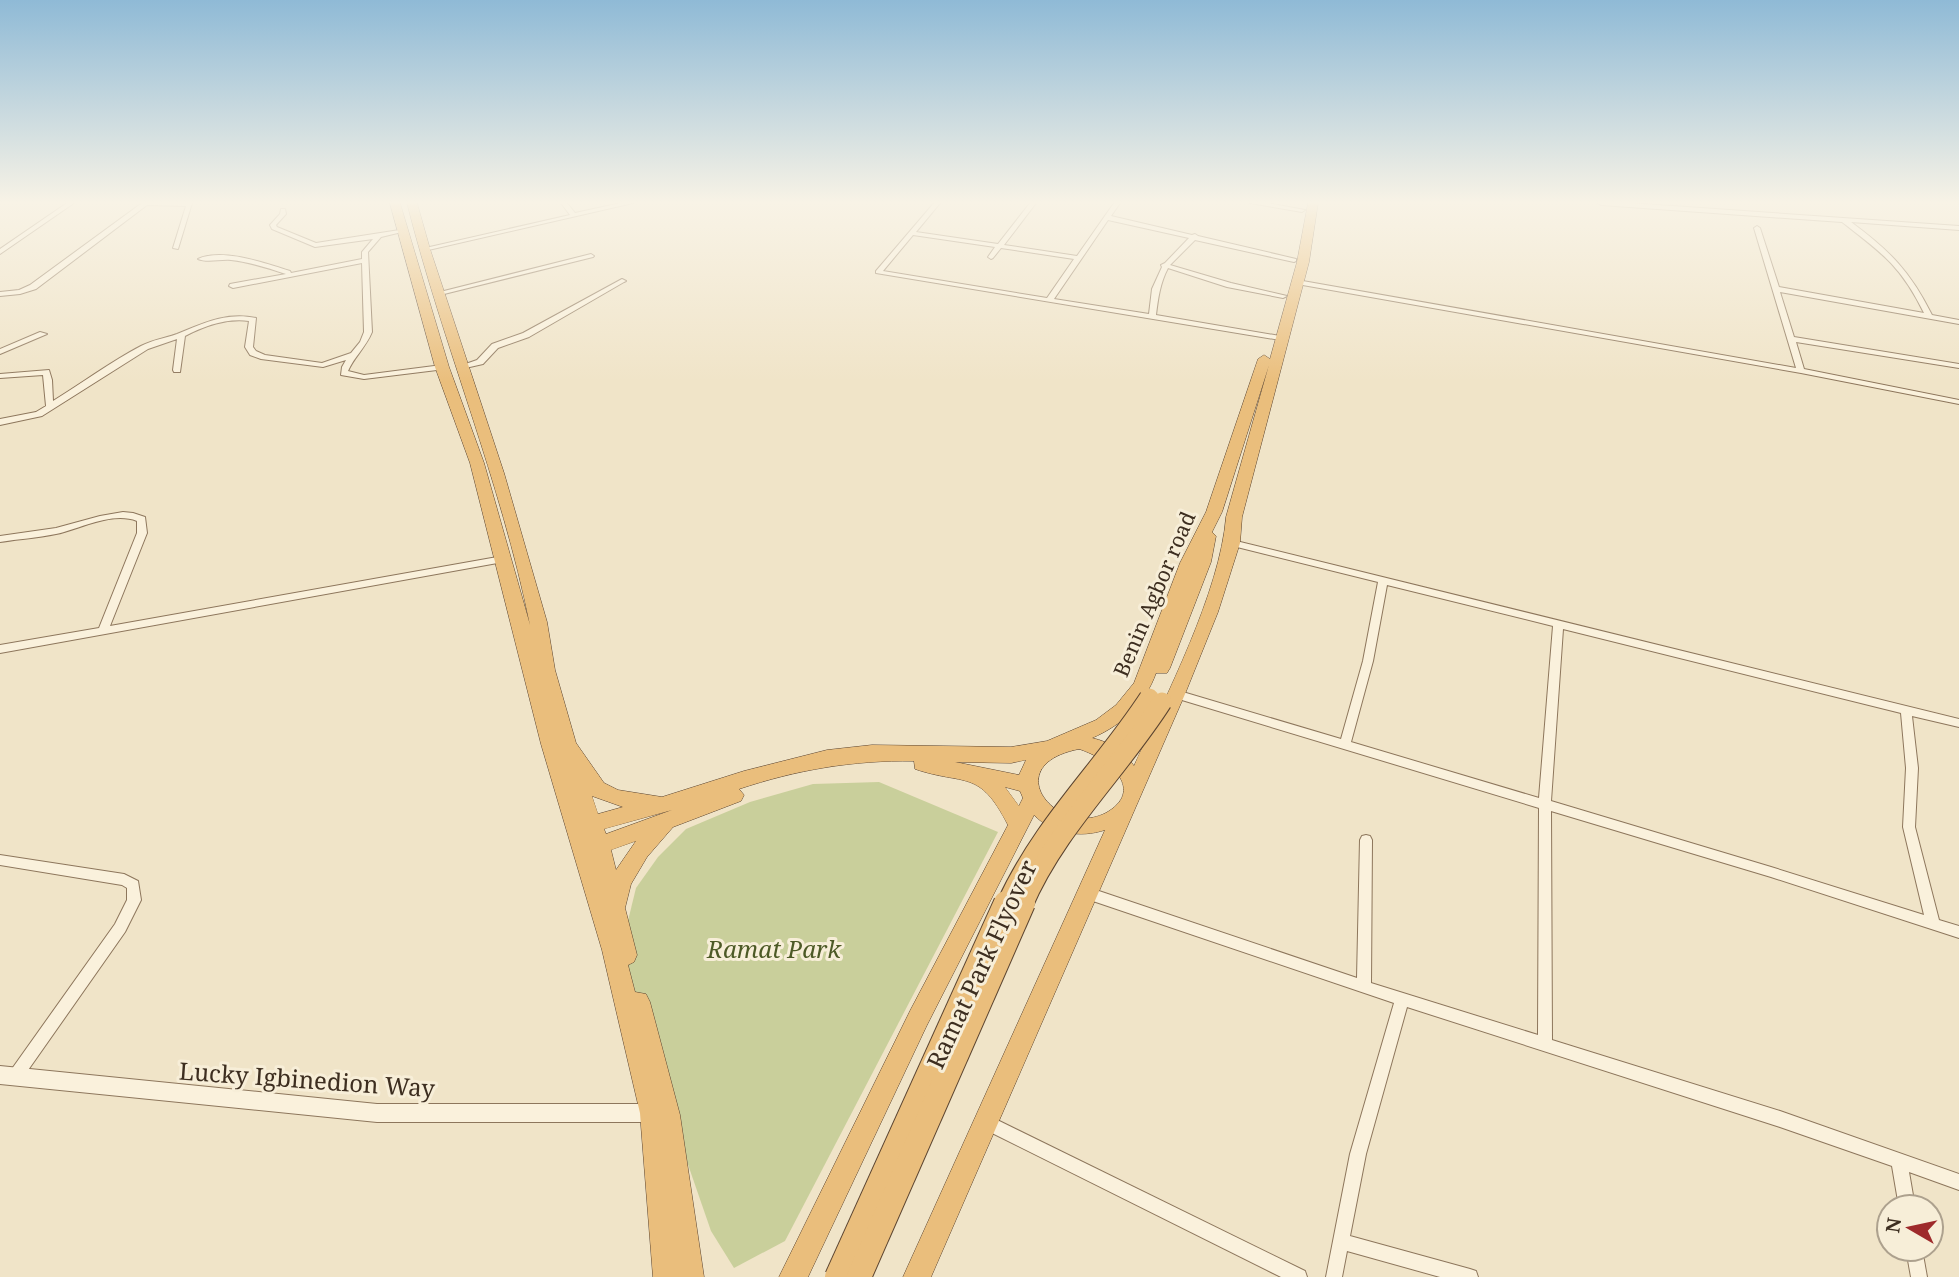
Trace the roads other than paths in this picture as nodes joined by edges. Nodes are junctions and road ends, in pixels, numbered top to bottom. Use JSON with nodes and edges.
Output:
{"nodes":[{"id":1,"x":66,"y":263,"type":"edge"},
{"id":2,"x":255,"y":263,"type":"edge"},
{"id":3,"x":354,"y":263,"type":"edge"},
{"id":4,"x":364,"y":263,"type":"edge"},
{"id":5,"x":413,"y":263,"type":"edge"},
{"id":6,"x":429,"y":263,"type":"edge"},
{"id":7,"x":565,"y":263,"type":"edge"},
{"id":8,"x":886,"y":263,"type":"edge"},
{"id":9,"x":1076,"y":263,"type":"edge"},
{"id":10,"x":1167,"y":263,"type":"edge"},
{"id":11,"x":1293,"y":263,"type":"edge"},
{"id":12,"x":1299,"y":263,"type":"edge"},
{"id":13,"x":1769,"y":263,"type":"edge"},
{"id":14,"x":1897,"y":263,"type":"edge"},
{"id":15,"x":1164,"y":265,"type":"junction"},
{"id":16,"x":290,"y":273,"type":"junction"},
{"id":17,"x":622,"y":281,"type":"dead end"},
{"id":18,"x":1297,"y":282,"type":"junction"},
{"id":19,"x":233,"y":286,"type":"dead end"},
{"id":20,"x":1778,"y":289,"type":"junction"},
{"id":21,"x":440,"y":293,"type":"junction"},
{"id":22,"x":0,"y":294,"type":"edge"},
{"id":23,"x":1283,"y":296,"type":"junction"},
{"id":24,"x":1050,"y":299,"type":"junction"},
{"id":25,"x":1152,"y":316,"type":"junction"},
{"id":26,"x":1929,"y":317,"type":"junction"},
{"id":27,"x":1959,"y":322,"type":"edge"},
{"id":28,"x":43,"y":334,"type":"dead end"},
{"id":29,"x":181,"y":335,"type":"junction"},
{"id":30,"x":1275,"y":337,"type":"junction"},
{"id":31,"x":1790,"y":339,"type":"junction"},
{"id":32,"x":0,"y":352,"type":"edge"},
{"id":33,"x":352,"y":355,"type":"junction"},
{"id":34,"x":1959,"y":366,"type":"edge"},
{"id":35,"x":442,"y":367,"type":"junction"},
{"id":36,"x":461,"y":367,"type":"junction"},
{"id":37,"x":177,"y":370,"type":"dead end"},
{"id":38,"x":1801,"y":371,"type":"junction"},
{"id":39,"x":0,"y":376,"type":"edge"},
{"id":40,"x":1959,"y":402,"type":"edge"},
{"id":41,"x":50,"y":407,"type":"junction"},
{"id":42,"x":0,"y":422,"type":"edge"},
{"id":43,"x":1214,"y":512,"type":"junction"},
{"id":44,"x":1234,"y":517,"type":"junction"},
{"id":45,"x":0,"y":539,"type":"edge"},
{"id":46,"x":1232,"y":543,"type":"junction"},
{"id":47,"x":503,"y":559,"type":"junction"},
{"id":48,"x":1383,"y":581,"type":"junction"},
{"id":49,"x":1558,"y":623,"type":"junction"},
{"id":50,"x":530,"y":625,"type":"junction"},
{"id":51,"x":103,"y":630,"type":"junction"},
{"id":52,"x":0,"y":649,"type":"edge"},
{"id":53,"x":1162,"y":698,"type":"junction"},
{"id":54,"x":1906,"y":710,"type":"junction"},
{"id":55,"x":1959,"y":723,"type":"edge"},
{"id":56,"x":1345,"y":744,"type":"junction"},
{"id":57,"x":569,"y":748,"type":"junction"},
{"id":58,"x":1050,"y":748,"type":"junction"},
{"id":59,"x":976,"y":773,"type":"junction"},
{"id":60,"x":1030,"y":793,"type":"junction"},
{"id":61,"x":1129,"y":802,"type":"junction"},
{"id":62,"x":1545,"y":804,"type":"junction"},
{"id":63,"x":664,"y":813,"type":"junction"},
{"id":64,"x":585,"y":825,"type":"junction"},
{"id":65,"x":1019,"y":826,"type":"junction"},
{"id":66,"x":1366,"y":840,"type":"dead end"},
{"id":67,"x":592,"y":849,"type":"junction"},
{"id":68,"x":0,"y":860,"type":"edge"},
{"id":69,"x":1087,"y":893,"type":"junction"},
{"id":70,"x":614,"y":908,"type":"junction"},
{"id":71,"x":1933,"y":924,"type":"junction"},
{"id":72,"x":1959,"y":932,"type":"edge"},
{"id":73,"x":1364,"y":987,"type":"junction"},
{"id":74,"x":1402,"y":999,"type":"junction"},
{"id":75,"x":1545,"y":1045,"type":"junction"},
{"id":76,"x":7,"y":1077,"type":"edge"},
{"id":77,"x":653,"y":1113,"type":"junction"},
{"id":78,"x":988,"y":1124,"type":"junction"},
{"id":79,"x":1899,"y":1161,"type":"junction"},
{"id":80,"x":1959,"y":1182,"type":"edge"},
{"id":81,"x":1905,"y":1193,"type":"edge"},
{"id":82,"x":1340,"y":1241,"type":"junction"},
{"id":83,"x":667,"y":1277,"type":"edge"},
{"id":84,"x":690,"y":1277,"type":"edge"},
{"id":85,"x":793,"y":1277,"type":"edge"},
{"id":86,"x":837,"y":1277,"type":"edge"},
{"id":87,"x":859,"y":1277,"type":"edge"},
{"id":88,"x":917,"y":1277,"type":"edge"},
{"id":89,"x":1299,"y":1277,"type":"edge"},
{"id":90,"x":1334,"y":1277,"type":"edge"},
{"id":91,"x":1470,"y":1277,"type":"edge"}],
"edges":[{"from":1,"to":22,"type":"street"},
{"from":2,"to":16,"type":"street"},
{"from":3,"to":16,"type":"street"},
{"from":4,"to":33,"type":"street"},
{"from":5,"to":35,"type":"highway"},
{"from":6,"to":21,"type":"highway"},
{"from":7,"to":21,"type":"street"},
{"from":8,"to":24,"type":"street"},
{"from":9,"to":24,"type":"street"},
{"from":10,"to":15,"type":"street"},
{"from":11,"to":23,"type":"highway","name":"Benin Agbor road"},
{"from":12,"to":18,"type":"highway","name":"Benin Agbor road"},
{"from":13,"to":20,"type":"street"},
{"from":14,"to":26,"type":"street"},
{"from":15,"to":23,"type":"street"},
{"from":15,"to":25,"type":"street"},
{"from":16,"to":19,"type":"street"},
{"from":17,"to":36,"type":"street"},
{"from":18,"to":30,"type":"highway","name":"Benin Agbor road"},
{"from":18,"to":38,"type":"street"},
{"from":20,"to":26,"type":"street"},
{"from":20,"to":31,"type":"street"},
{"from":21,"to":36,"type":"highway"},
{"from":23,"to":30,"type":"highway","name":"Benin Agbor road"},
{"from":24,"to":25,"type":"street"},
{"from":25,"to":30,"type":"street"},
{"from":26,"to":27,"type":"street"},
{"from":28,"to":32,"type":"street"},
{"from":29,"to":33,"type":"street"},
{"from":29,"to":37,"type":"street"},
{"from":29,"to":41,"type":"street"},
{"from":30,"to":43,"type":"highway","name":"Benin Agbor road"},
{"from":30,"to":44,"type":"highway","name":"Benin Agbor road"},
{"from":31,"to":34,"type":"street"},
{"from":31,"to":38,"type":"street"},
{"from":33,"to":35,"type":"street"},
{"from":35,"to":47,"type":"highway"},
{"from":36,"to":50,"type":"highway"},
{"from":38,"to":40,"type":"street"},
{"from":39,"to":41,"type":"street"},
{"from":41,"to":42,"type":"street"},
{"from":43,"to":53,"type":"highway","name":"Ramat Park Flyover"},
{"from":43,"to":58,"type":"highway","name":"Benin Agbor road"},
{"from":44,"to":46,"type":"highway","name":"Benin Agbor road"},
{"from":44,"to":53,"type":"highway","name":"Ramat Park Flyover"},
{"from":45,"to":51,"type":"street"},
{"from":46,"to":48,"type":"street"},
{"from":46,"to":53,"type":"highway","name":"Benin Agbor road"},
{"from":47,"to":50,"type":"highway"},
{"from":47,"to":51,"type":"street"},
{"from":48,"to":49,"type":"street"},
{"from":48,"to":56,"type":"street"},
{"from":49,"to":54,"type":"street"},
{"from":49,"to":62,"type":"street"},
{"from":50,"to":57,"type":"highway"},
{"from":50,"to":64,"type":"highway"},
{"from":51,"to":52,"type":"street"},
{"from":53,"to":56,"type":"street"},
{"from":53,"to":61,"type":"highway","name":"Benin Agbor road"},
{"from":53,"to":86,"type":"highway","name":"Ramat Park Flyover","bridge":true},
{"from":53,"to":87,"type":"highway","name":"Ramat Park Flyover","bridge":true},
{"from":54,"to":55,"type":"street"},
{"from":54,"to":71,"type":"street"},
{"from":56,"to":62,"type":"street"},
{"from":57,"to":63,"type":"highway","name":"Benin Agbor road"},
{"from":57,"to":64,"type":"highway"},
{"from":58,"to":60,"type":"highway"},
{"from":58,"to":61,"type":"highway"},
{"from":58,"to":63,"type":"highway","name":"Benin Agbor road"},
{"from":59,"to":60,"type":"highway"},
{"from":59,"to":63,"type":"highway"},
{"from":59,"to":65,"type":"highway"},
{"from":60,"to":61,"type":"highway"},
{"from":60,"to":65,"type":"highway"},
{"from":61,"to":69,"type":"highway","name":"Benin Agbor road"},
{"from":62,"to":71,"type":"street"},
{"from":62,"to":75,"type":"street"},
{"from":63,"to":64,"type":"highway"},
{"from":63,"to":67,"type":"highway"},
{"from":63,"to":70,"type":"highway"},
{"from":64,"to":67,"type":"highway"},
{"from":65,"to":85,"type":"highway"},
{"from":66,"to":73,"type":"street"},
{"from":67,"to":70,"type":"highway"},
{"from":67,"to":77,"type":"highway"},
{"from":68,"to":76,"type":"street"},
{"from":69,"to":73,"type":"street"},
{"from":69,"to":78,"type":"highway","name":"Benin Agbor road"},
{"from":70,"to":84,"type":"highway"},
{"from":71,"to":72,"type":"street"},
{"from":73,"to":74,"type":"street"},
{"from":74,"to":75,"type":"street"},
{"from":74,"to":82,"type":"street"},
{"from":75,"to":79,"type":"street"},
{"from":76,"to":77,"type":"street","name":"Lucky Igbinedion Way"},
{"from":77,"to":83,"type":"highway"},
{"from":78,"to":88,"type":"highway","name":"Benin Agbor road"},
{"from":78,"to":89,"type":"street"},
{"from":79,"to":80,"type":"street"},
{"from":79,"to":81,"type":"street"},
{"from":82,"to":90,"type":"street"},
{"from":82,"to":91,"type":"street"}]}
